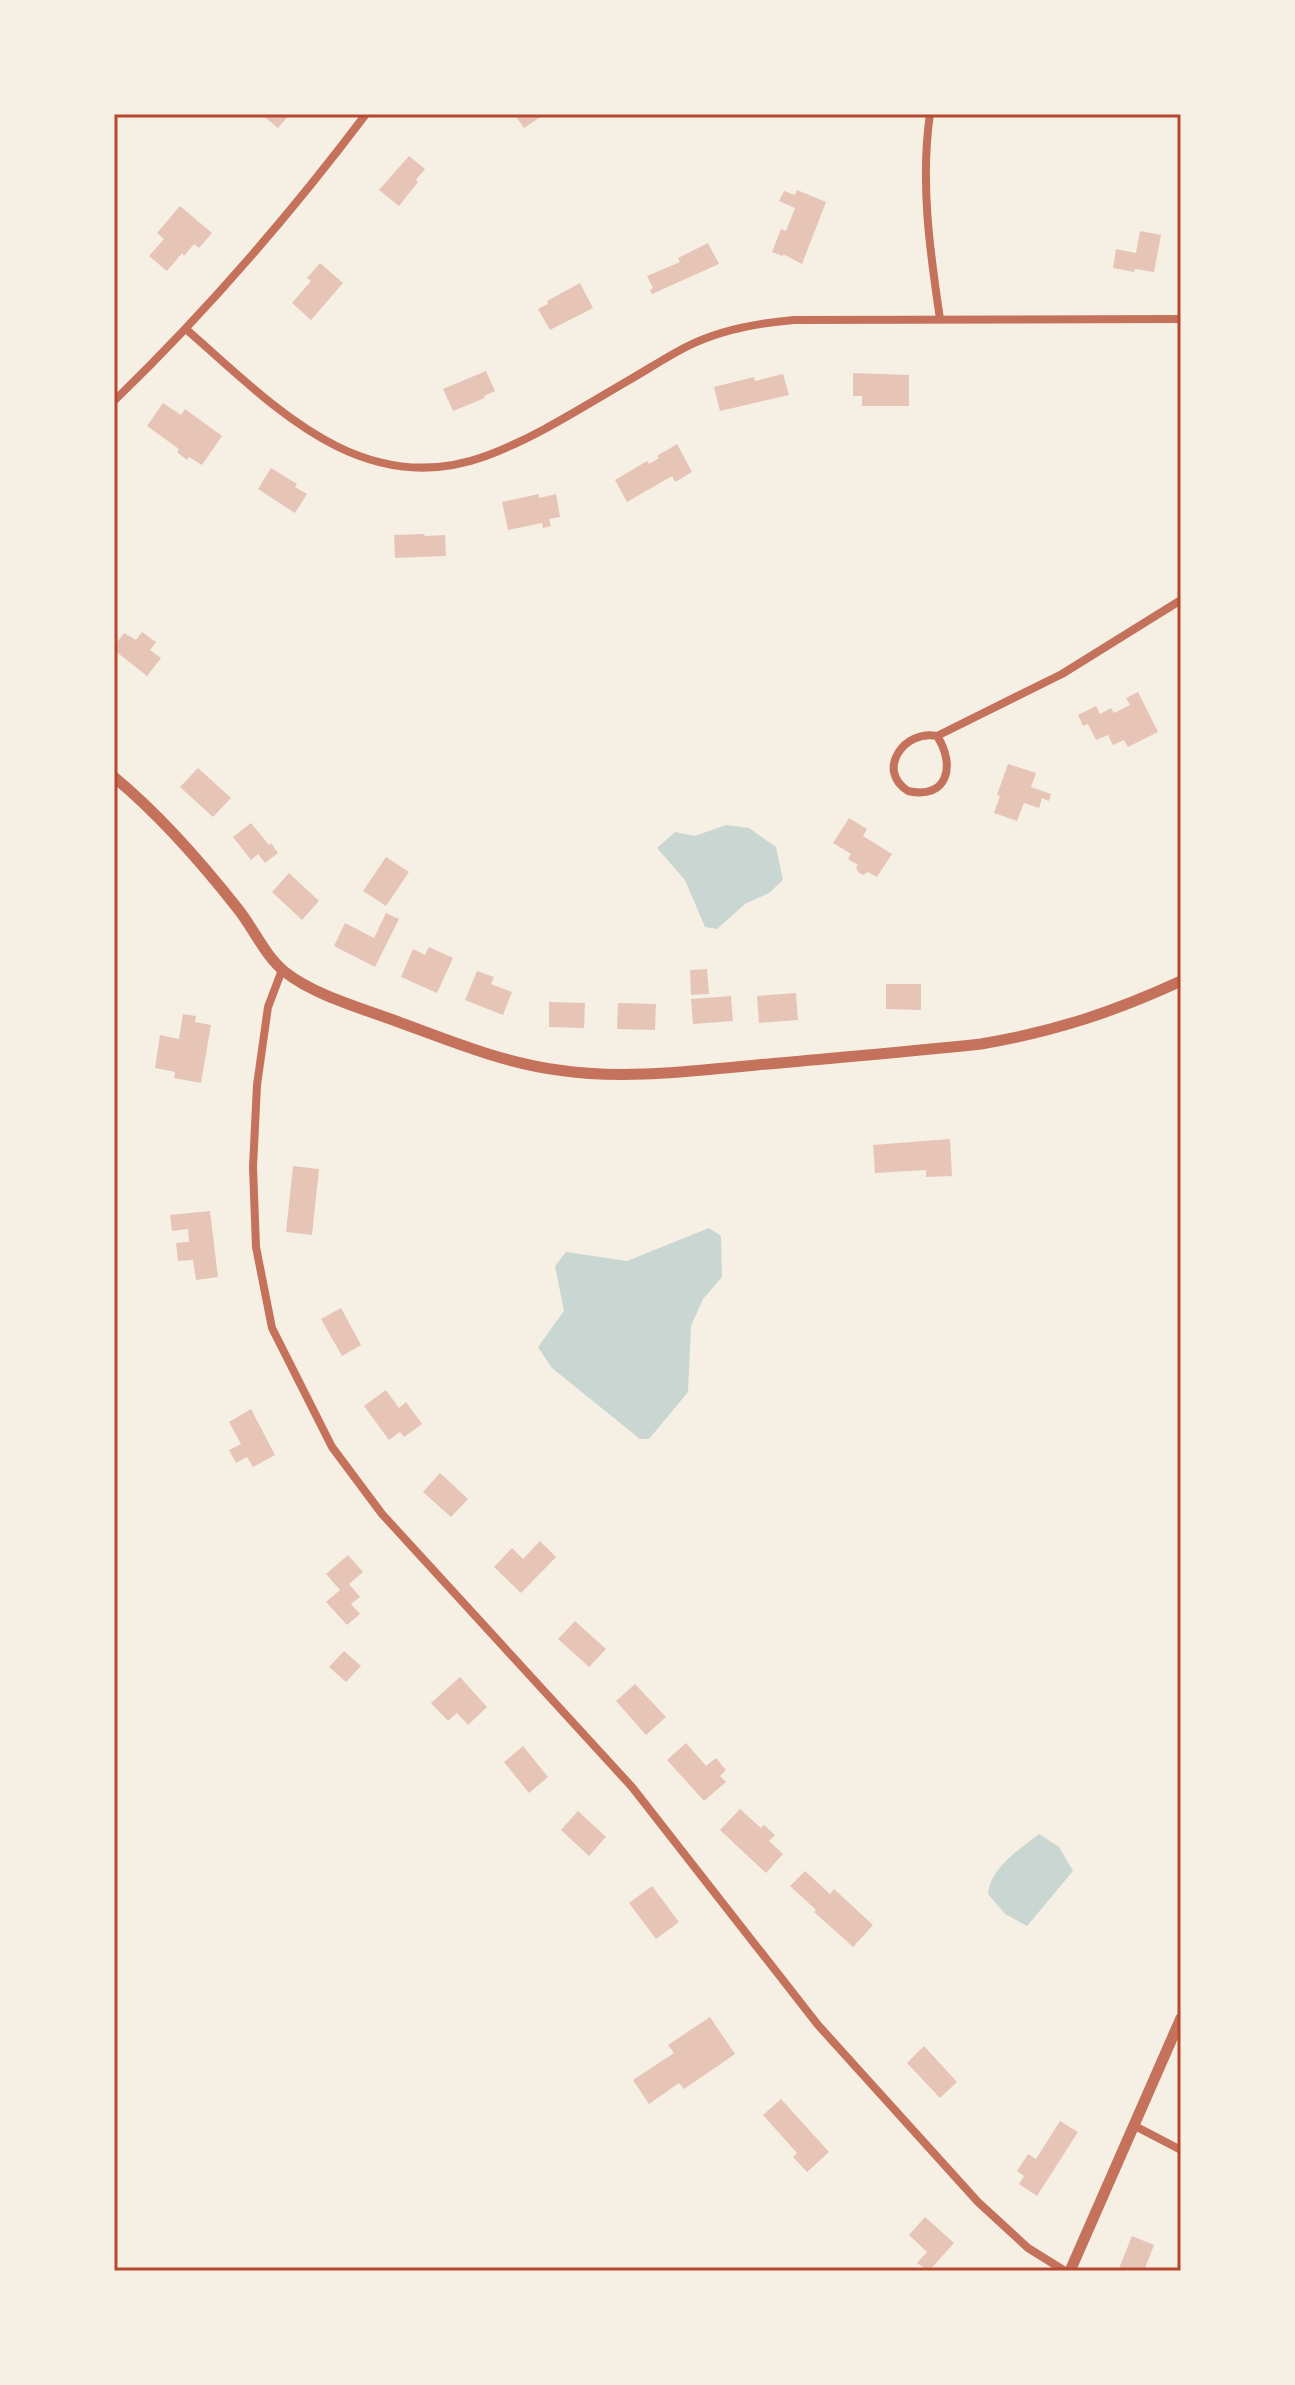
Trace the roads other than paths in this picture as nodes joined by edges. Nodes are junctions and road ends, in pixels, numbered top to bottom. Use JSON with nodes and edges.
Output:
{"nodes":[{"id":1,"x":366,"y":114,"type":"edge"},
{"id":2,"x":930,"y":114,"type":"edge"},
{"id":3,"x":940,"y":319,"type":"junction"},
{"id":4,"x":1181,"y":319,"type":"edge"},
{"id":5,"x":187,"y":330,"type":"junction"},
{"id":6,"x":114,"y":401,"type":"edge"},
{"id":7,"x":1181,"y":600,"type":"edge"},
{"id":8,"x":937,"y":736,"type":"junction"},
{"id":9,"x":114,"y":777,"type":"edge"},
{"id":10,"x":282,"y":970,"type":"junction"},
{"id":11,"x":1181,"y":981,"type":"edge"},
{"id":12,"x":1181,"y":2018,"type":"edge"},
{"id":13,"x":1133,"y":2125,"type":"junction"},
{"id":14,"x":1181,"y":2150,"type":"edge"},
{"id":15,"x":1067,"y":2271,"type":"edge"}],
"edges":[{"from":1,"to":5,"type":"street"},
{"from":2,"to":3,"type":"street"},
{"from":3,"to":4,"type":"street"},
{"from":3,"to":5,"type":"street"},
{"from":5,"to":6,"type":"street"},
{"from":7,"to":8,"type":"street"},
{"from":8,"to":8,"type":"street"},
{"from":9,"to":10,"type":"street"},
{"from":10,"to":11,"type":"street"},
{"from":10,"to":15,"type":"street"},
{"from":12,"to":13,"type":"street"},
{"from":13,"to":14,"type":"street"},
{"from":13,"to":15,"type":"street"}]}
